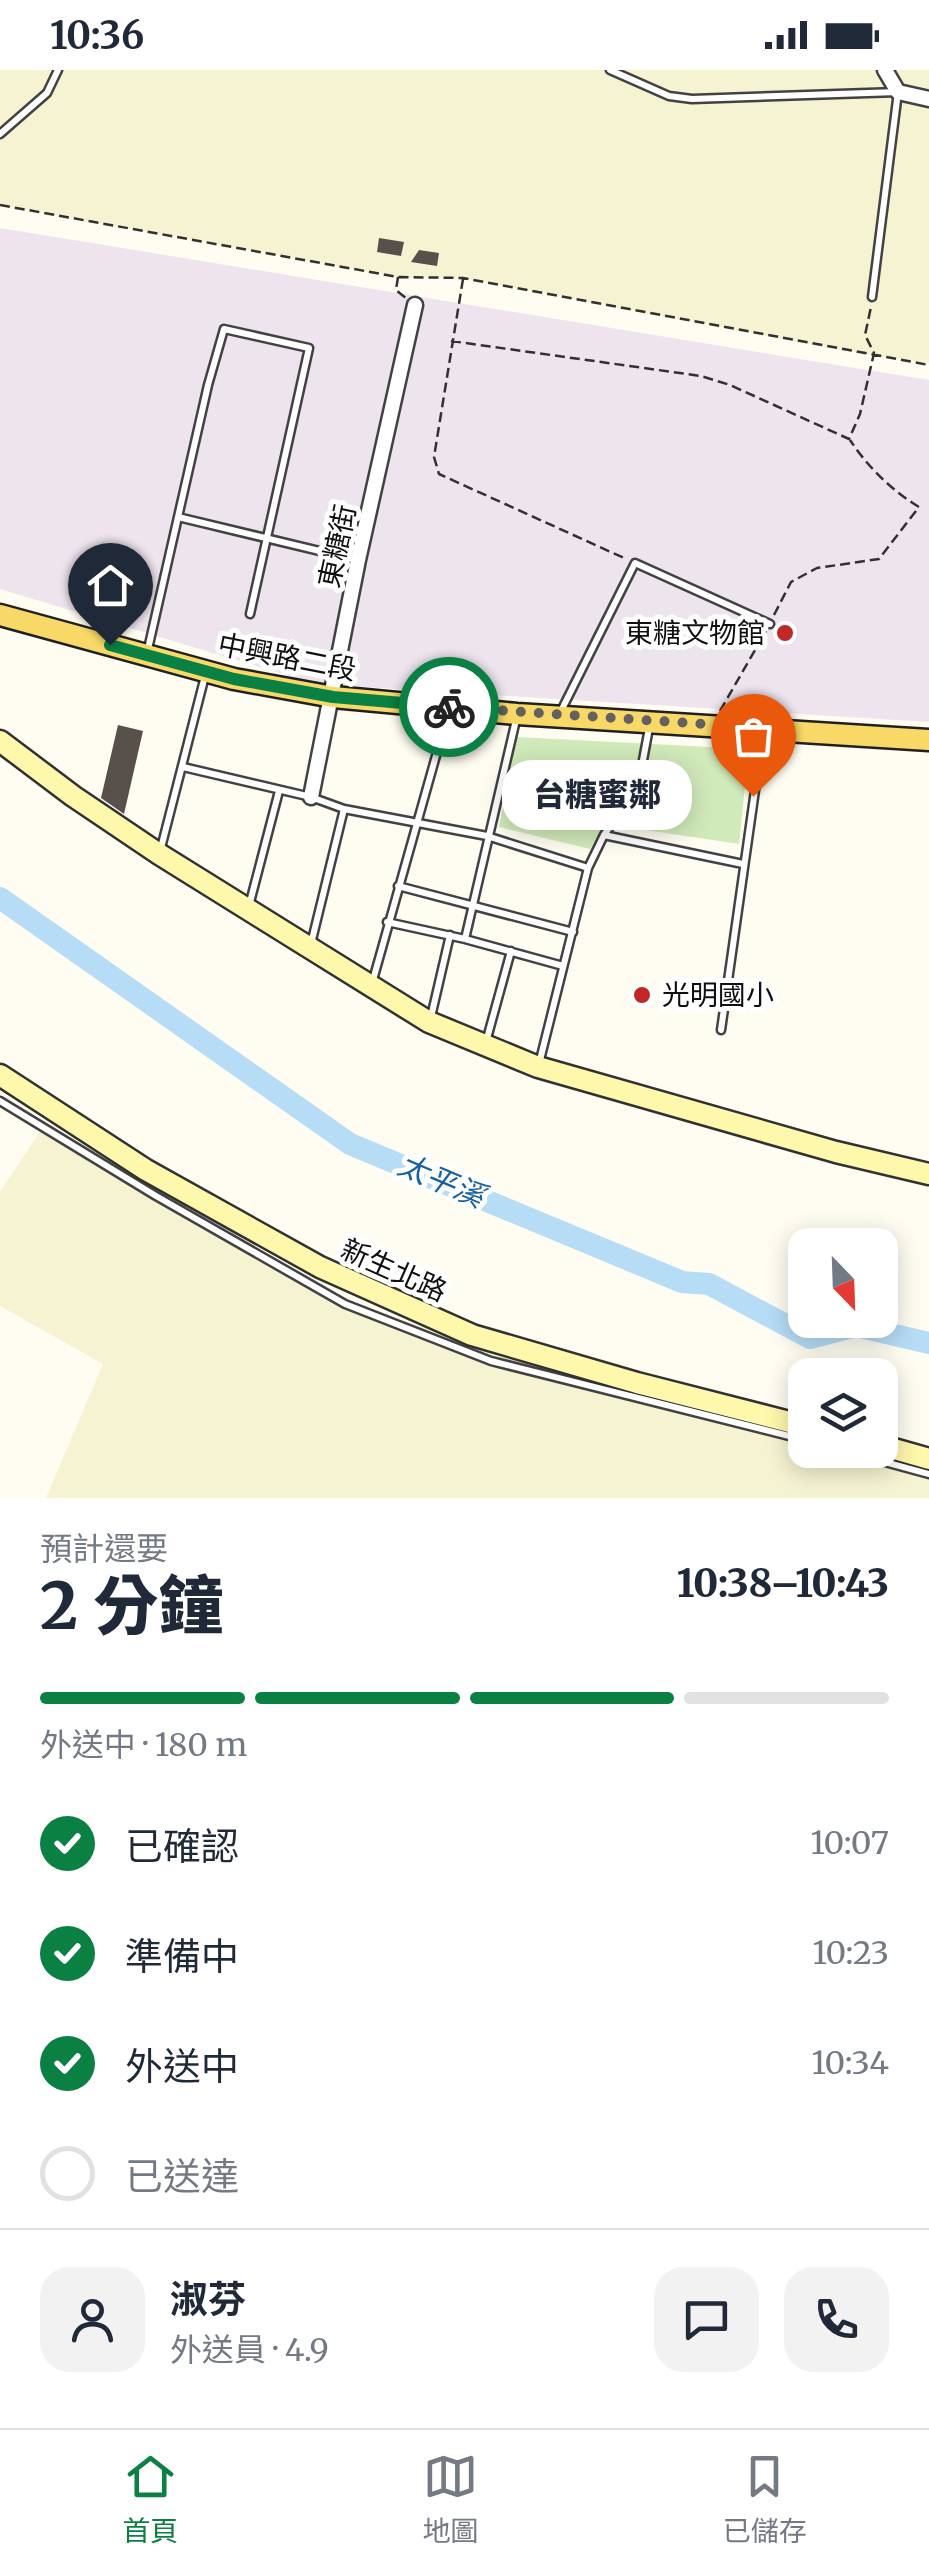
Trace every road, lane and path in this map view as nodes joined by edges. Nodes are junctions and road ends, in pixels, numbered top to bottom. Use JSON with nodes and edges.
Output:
{"nodes":[{"id":1,"x":58,"y":70,"type":"edge"},
{"id":2,"x":610,"y":70,"type":"edge"},
{"id":3,"x":885,"y":70,"type":"edge"},
{"id":4,"x":898,"y":92,"type":"junction"},
{"id":5,"x":929,"y":99,"type":"edge"},
{"id":6,"x":0,"y":134,"type":"edge"},
{"id":7,"x":0,"y":205,"type":"edge"},
{"id":8,"x":398,"y":277,"type":"junction"},
{"id":9,"x":464,"y":278,"type":"junction"},
{"id":10,"x":872,"y":296,"type":"joint"},
{"id":11,"x":415,"y":305,"type":"joint"},
{"id":12,"x":451,"y":341,"type":"junction"},
{"id":13,"x":874,"y":354,"type":"junction"},
{"id":14,"x":929,"y":365,"type":"edge"},
{"id":15,"x":850,"y":439,"type":"junction"},
{"id":16,"x":178,"y":518,"type":"junction"},
{"id":17,"x":266,"y":539,"type":"junction"},
{"id":18,"x":358,"y":560,"type":"junction"},
{"id":19,"x":634,"y":563,"type":"junction"},
{"id":20,"x":250,"y":614,"type":"dead end"},
{"id":21,"x":0,"y":615,"type":"edge"},
{"id":22,"x":770,"y":624,"type":"junction"},
{"id":23,"x":147,"y":655,"type":"junction"},
{"id":24,"x":207,"y":671,"type":"junction"},
{"id":25,"x":333,"y":697,"type":"junction"},
{"id":26,"x":450,"y":707,"type":"junction"},
{"id":27,"x":517,"y":714,"type":"junction"},
{"id":28,"x":560,"y":714,"type":"junction"},
{"id":29,"x":650,"y":722,"type":"junction"},
{"id":30,"x":713,"y":724,"type":"junction"},
{"id":31,"x":764,"y":728,"type":"junction"},
{"id":32,"x":0,"y":740,"type":"edge"},
{"id":33,"x":929,"y":740,"type":"edge"},
{"id":34,"x":183,"y":766,"type":"junction"},
{"id":35,"x":278,"y":791,"type":"junction"},
{"id":36,"x":311,"y":797,"type":"junction"},
{"id":37,"x":344,"y":809,"type":"junction"},
{"id":38,"x":416,"y":823,"type":"junction"},
{"id":39,"x":604,"y":835,"type":"junction"},
{"id":40,"x":487,"y":836,"type":"junction"},
{"id":41,"x":159,"y":854,"type":"junction"},
{"id":42,"x":743,"y":864,"type":"junction"},
{"id":43,"x":588,"y":868,"type":"junction"},
{"id":44,"x":398,"y":886,"type":"junction"},
{"id":45,"x":472,"y":904,"type":"junction"},
{"id":46,"x":248,"y":909,"type":"junction"},
{"id":47,"x":387,"y":922,"type":"junction"},
{"id":48,"x":572,"y":932,"type":"junction"},
{"id":49,"x":450,"y":935,"type":"junction"},
{"id":50,"x":466,"y":938,"type":"junction"},
{"id":51,"x":310,"y":946,"type":"junction"},
{"id":52,"x":511,"y":952,"type":"junction"},
{"id":53,"x":563,"y":966,"type":"junction"},
{"id":54,"x":372,"y":987,"type":"junction"},
{"id":55,"x":430,"y":1022,"type":"junction"},
{"id":56,"x":721,"y":1030,"type":"dead end"},
{"id":57,"x":485,"y":1046,"type":"junction"},
{"id":58,"x":538,"y":1067,"type":"junction"},
{"id":59,"x":0,"y":1075,"type":"edge"},
{"id":60,"x":0,"y":1101,"type":"edge"},
{"id":61,"x":929,"y":1174,"type":"edge"},
{"id":62,"x":788,"y":1422,"type":"edge"},
{"id":63,"x":788,"y":1436,"type":"edge"},
{"id":64,"x":898,"y":1450,"type":"edge"},
{"id":65,"x":929,"y":1459,"type":"edge"},
{"id":66,"x":898,"y":1466,"type":"edge"},
{"id":67,"x":929,"y":1474,"type":"edge"}],
"edges":[{"from":1,"to":6,"type":"lane"},
{"from":2,"to":4,"type":"lane"},
{"from":3,"to":4,"type":"street"},
{"from":4,"to":5,"type":"street"},
{"from":4,"to":10,"type":"lane"},
{"from":7,"to":8,"type":"path"},
{"from":8,"to":9,"type":"path"},
{"from":8,"to":11,"type":"path"},
{"from":9,"to":12,"type":"path"},
{"from":9,"to":13,"type":"path"},
{"from":10,"to":13,"type":"path"},
{"from":11,"to":18,"type":"street","name":"東糖街"},
{"from":12,"to":15,"type":"path"},
{"from":12,"to":19,"type":"path"},
{"from":13,"to":14,"type":"path"},
{"from":13,"to":15,"type":"path"},
{"from":15,"to":22,"type":"path"},
{"from":16,"to":17,"type":"lane"},
{"from":16,"to":17,"type":"lane"},
{"from":16,"to":23,"type":"lane"},
{"from":17,"to":18,"type":"lane"},
{"from":17,"to":20,"type":"lane"},
{"from":18,"to":25,"type":"street","name":"東糖街"},
{"from":19,"to":22,"type":"lane"},
{"from":19,"to":28,"type":"lane"},
{"from":21,"to":23,"type":"main road","name":"中興路二段"},
{"from":22,"to":30,"type":"path"},
{"from":23,"to":24,"type":"main road","name":"中興路二段"},
{"from":24,"to":25,"type":"main road","name":"中興路二段"},
{"from":24,"to":34,"type":"lane"},
{"from":25,"to":26,"type":"main road","name":"中興路二段"},
{"from":25,"to":36,"type":"street","name":"東糖街"},
{"from":26,"to":27,"type":"main road","name":"中興路二段"},
{"from":26,"to":38,"type":"lane"},
{"from":27,"to":28,"type":"main road","name":"中興路二段"},
{"from":27,"to":40,"type":"lane"},
{"from":28,"to":29,"type":"main road","name":"中興路二段"},
{"from":29,"to":30,"type":"main road","name":"中興路二段"},
{"from":29,"to":39,"type":"lane"},
{"from":30,"to":31,"type":"main road","name":"中興路二段"},
{"from":31,"to":33,"type":"main road","name":"中興路二段"},
{"from":31,"to":42,"type":"lane"},
{"from":32,"to":41,"type":"street"},
{"from":34,"to":35,"type":"lane"},
{"from":34,"to":41,"type":"lane"},
{"from":35,"to":36,"type":"lane"},
{"from":35,"to":46,"type":"lane"},
{"from":36,"to":37,"type":"lane"},
{"from":37,"to":38,"type":"lane"},
{"from":37,"to":51,"type":"lane"},
{"from":38,"to":40,"type":"lane"},
{"from":38,"to":44,"type":"lane"},
{"from":39,"to":42,"type":"lane"},
{"from":39,"to":43,"type":"lane"},
{"from":40,"to":43,"type":"lane"},
{"from":40,"to":45,"type":"lane"},
{"from":41,"to":46,"type":"street"},
{"from":42,"to":56,"type":"lane"},
{"from":43,"to":48,"type":"lane"},
{"from":44,"to":45,"type":"lane"},
{"from":44,"to":47,"type":"lane"},
{"from":45,"to":48,"type":"lane"},
{"from":45,"to":50,"type":"lane"},
{"from":46,"to":51,"type":"street"},
{"from":47,"to":49,"type":"lane"},
{"from":47,"to":54,"type":"lane"},
{"from":48,"to":53,"type":"lane"},
{"from":49,"to":50,"type":"lane"},
{"from":49,"to":55,"type":"lane"},
{"from":50,"to":52,"type":"lane"},
{"from":51,"to":54,"type":"street"},
{"from":52,"to":53,"type":"lane"},
{"from":52,"to":57,"type":"lane"},
{"from":53,"to":58,"type":"lane"},
{"from":54,"to":55,"type":"street"},
{"from":55,"to":57,"type":"street"},
{"from":57,"to":58,"type":"street"},
{"from":58,"to":61,"type":"street"},
{"from":59,"to":62,"type":"street","name":"新生北路"},
{"from":60,"to":63,"type":"lane"},
{"from":64,"to":65,"type":"street"},
{"from":66,"to":67,"type":"lane"}]}
